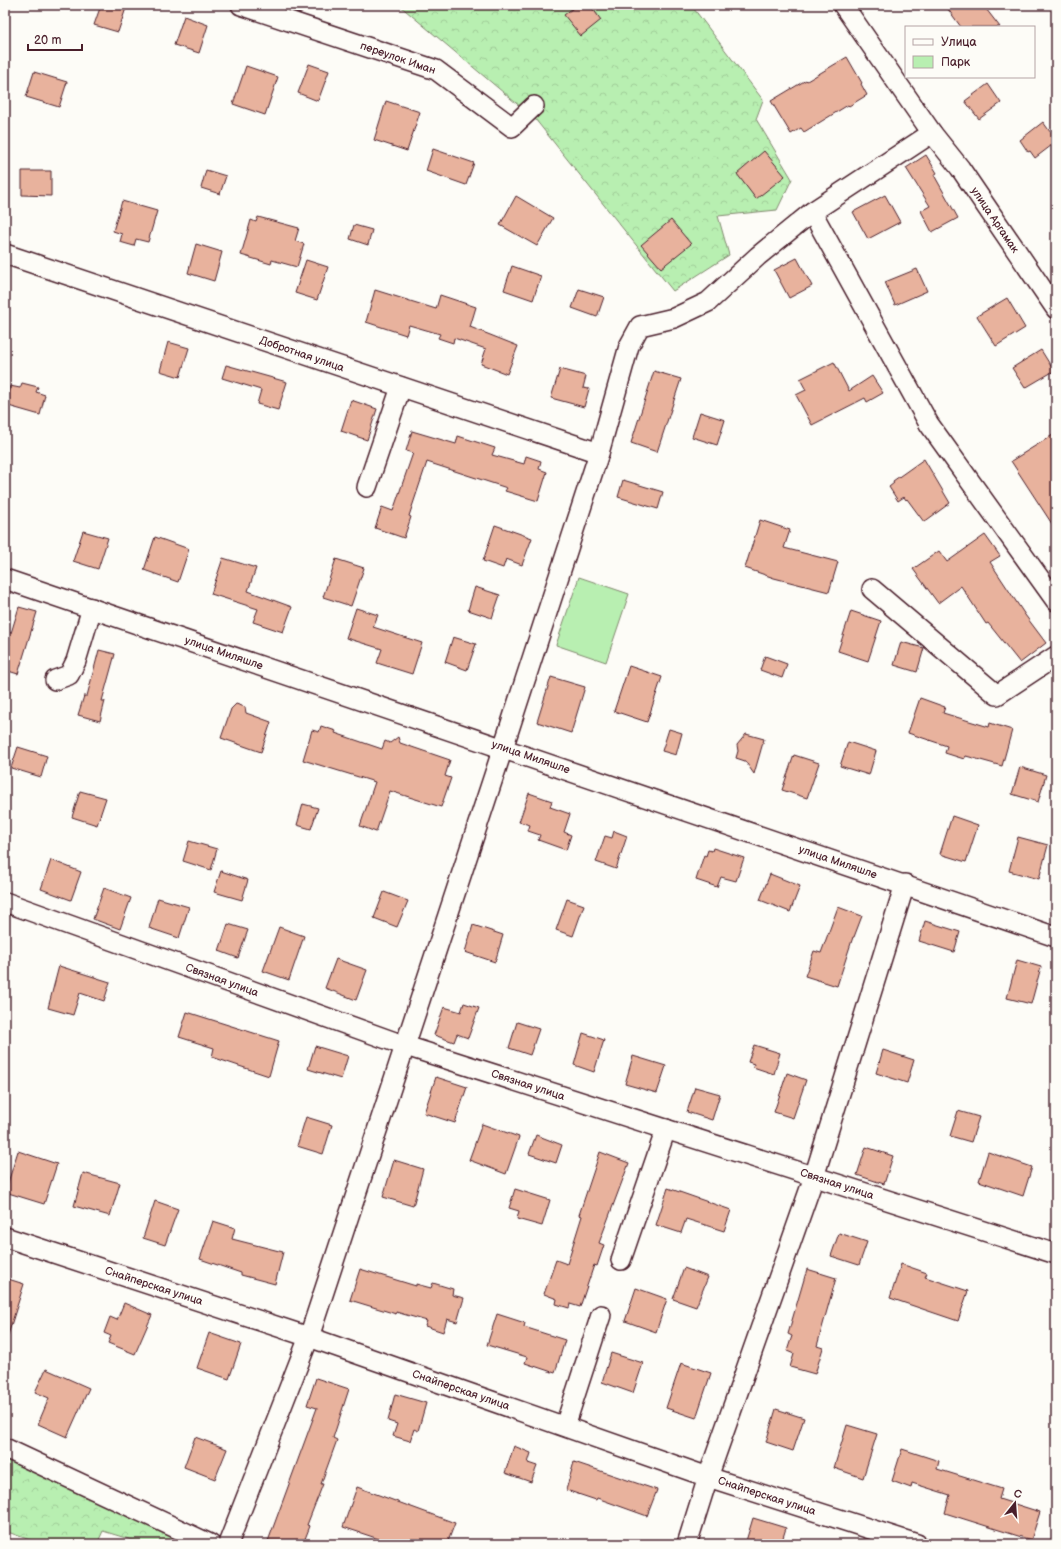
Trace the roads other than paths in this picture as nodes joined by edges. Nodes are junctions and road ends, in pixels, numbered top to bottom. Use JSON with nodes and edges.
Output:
{"nodes":[{"id":1,"x":241,"y":5,"type":"edge"},
{"id":2,"x":843,"y":5,"type":"edge"},
{"id":3,"x":534,"y":106,"type":"dead end"},
{"id":4,"x":932,"y":133,"type":"junction"},
{"id":5,"x":812,"y":212,"type":"junction"},
{"id":6,"x":5,"y":254,"type":"edge"},
{"id":7,"x":1056,"y":309,"type":"edge"},
{"id":8,"x":401,"y":387,"type":"junction"},
{"id":9,"x":599,"y":453,"type":"junction"},
{"id":10,"x":368,"y":487,"type":"dead end"},
{"id":11,"x":5,"y":580,"type":"edge"},
{"id":12,"x":872,"y":589,"type":"dead end"},
{"id":13,"x":1056,"y":601,"type":"edge"},
{"id":14,"x":92,"y":608,"type":"junction"},
{"id":15,"x":1056,"y":656,"type":"edge"},
{"id":16,"x":54,"y":680,"type":"dead end"},
{"id":17,"x":503,"y":748,"type":"junction"},
{"id":18,"x":905,"y":884,"type":"junction"},
{"id":19,"x":5,"y":902,"type":"edge"},
{"id":20,"x":1056,"y":937,"type":"edge"},
{"id":21,"x":406,"y":1046,"type":"junction"},
{"id":22,"x":666,"y":1129,"type":"junction"},
{"id":23,"x":814,"y":1177,"type":"junction"},
{"id":24,"x":5,"y":1237,"type":"edge"},
{"id":25,"x":1056,"y":1254,"type":"edge"},
{"id":26,"x":621,"y":1260,"type":"dead end"},
{"id":27,"x":601,"y":1315,"type":"dead end"},
{"id":28,"x":309,"y":1337,"type":"junction"},
{"id":29,"x":565,"y":1426,"type":"junction"},
{"id":30,"x":5,"y":1448,"type":"edge"},
{"id":31,"x":708,"y":1477,"type":"junction"},
{"id":32,"x":210,"y":1544,"type":"edge"},
{"id":33,"x":228,"y":1544,"type":"edge"},
{"id":34,"x":687,"y":1544,"type":"edge"},
{"id":35,"x":917,"y":1544,"type":"edge"}],
"edges":[{"from":1,"to":3,"type":"street","name":"переулок Иман"},
{"from":2,"to":4,"type":"street","name":"улица Аргамак"},
{"from":4,"to":5,"type":"street"},
{"from":4,"to":7,"type":"street","name":"улица Аргамак"},
{"from":5,"to":9,"type":"street"},
{"from":5,"to":13,"type":"street"},
{"from":6,"to":8,"type":"street","name":"Добротная улица"},
{"from":8,"to":9,"type":"street","name":"Добротная улица"},
{"from":8,"to":10,"type":"street"},
{"from":9,"to":17,"type":"street"},
{"from":11,"to":14,"type":"street","name":"улица Миляшле"},
{"from":12,"to":15,"type":"street"},
{"from":14,"to":16,"type":"street"},
{"from":14,"to":17,"type":"street","name":"улица Миляшле"},
{"from":17,"to":18,"type":"street","name":"улица Миляшле"},
{"from":17,"to":21,"type":"street"},
{"from":18,"to":20,"type":"street","name":"улица Миляшле"},
{"from":18,"to":23,"type":"street"},
{"from":19,"to":21,"type":"street","name":"Связная улица"},
{"from":21,"to":22,"type":"street","name":"Связная улица"},
{"from":21,"to":28,"type":"street"},
{"from":22,"to":23,"type":"street","name":"Связная улица"},
{"from":22,"to":26,"type":"street"},
{"from":23,"to":25,"type":"street","name":"Связная улица"},
{"from":23,"to":31,"type":"street"},
{"from":24,"to":28,"type":"street","name":"Снайперская улица"},
{"from":27,"to":29,"type":"street"},
{"from":28,"to":29,"type":"street","name":"Снайперская улица"},
{"from":28,"to":33,"type":"street"},
{"from":29,"to":31,"type":"street","name":"Снайперская улица"},
{"from":30,"to":32,"type":"street"},
{"from":31,"to":34,"type":"street"},
{"from":31,"to":35,"type":"street","name":"Снайперская улица"}]}
